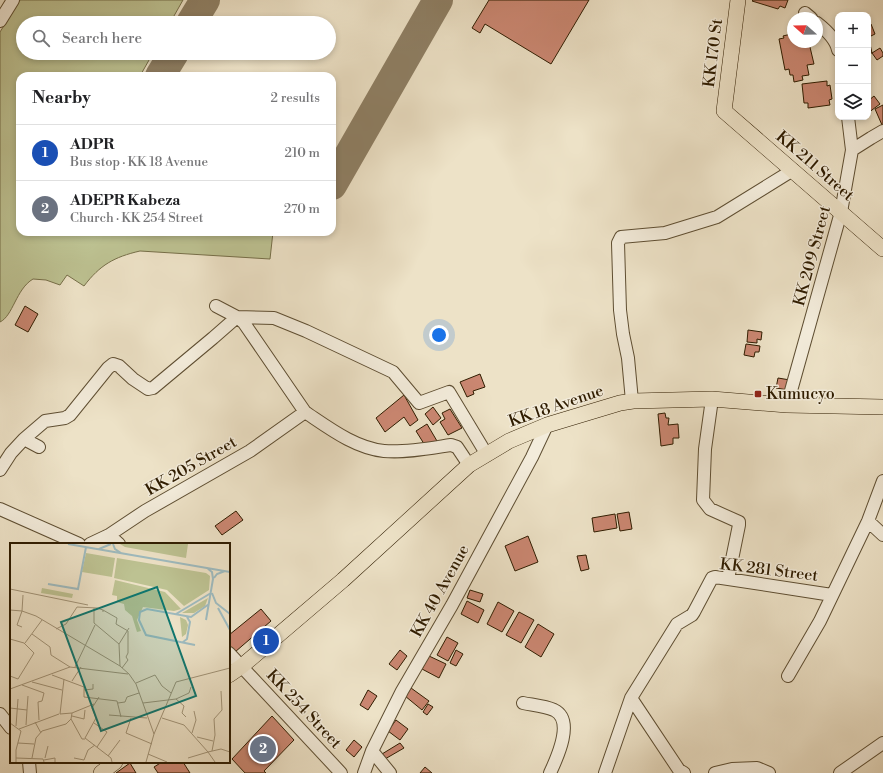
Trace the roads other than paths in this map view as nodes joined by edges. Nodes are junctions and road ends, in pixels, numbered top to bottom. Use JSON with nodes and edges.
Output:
{"nodes":[{"id":1,"x":13,"y":0,"type":"edge"},
{"id":2,"x":738,"y":0,"type":"edge"},
{"id":3,"x":0,"y":21,"type":"edge"},
{"id":4,"x":823,"y":28,"type":"edge"},
{"id":5,"x":838,"y":48,"type":"edge"},
{"id":6,"x":724,"y":111,"type":"joint"},
{"id":7,"x":848,"y":120,"type":"edge"},
{"id":8,"x":883,"y":131,"type":"edge"},
{"id":9,"x":852,"y":150,"type":"junction"},
{"id":10,"x":793,"y":170,"type":"junction"},
{"id":11,"x":841,"y":212,"type":"junction"},
{"id":12,"x":883,"y":249,"type":"edge"},
{"id":13,"x":216,"y":306,"type":"dead end"},
{"id":14,"x":237,"y":317,"type":"junction"},
{"id":15,"x":712,"y":399,"type":"junction"},
{"id":16,"x":632,"y":401,"type":"junction"},
{"id":17,"x":787,"y":405,"type":"junction"},
{"id":18,"x":883,"y":407,"type":"edge"},
{"id":19,"x":305,"y":412,"type":"junction"},
{"id":20,"x":547,"y":425,"type":"junction"},
{"id":21,"x":24,"y":439,"type":"junction"},
{"id":22,"x":40,"y":447,"type":"dead end"},
{"id":23,"x":487,"y":455,"type":"junction"},
{"id":24,"x":469,"y":465,"type":"junction"},
{"id":25,"x":0,"y":470,"type":"edge"},
{"id":26,"x":883,"y":481,"type":"edge"},
{"id":27,"x":0,"y":509,"type":"edge"},
{"id":28,"x":868,"y":521,"type":"junction"},
{"id":29,"x":109,"y":534,"type":"junction"},
{"id":30,"x":883,"y":535,"type":"edge"},
{"id":31,"x":76,"y":543,"type":"edge"},
{"id":32,"x":92,"y":543,"type":"edge"},
{"id":33,"x":117,"y":543,"type":"edge"},
{"id":34,"x":728,"y":579,"type":"junction"},
{"id":35,"x":832,"y":595,"type":"junction"},
{"id":36,"x":230,"y":654,"type":"edge"},
{"id":37,"x":242,"y":666,"type":"junction"},
{"id":38,"x":230,"y":674,"type":"edge"},
{"id":39,"x":788,"y":676,"type":"dead end"},
{"id":40,"x":632,"y":698,"type":"junction"},
{"id":41,"x":523,"y":703,"type":"dead end"},
{"id":42,"x":0,"y":714,"type":"edge"},
{"id":43,"x":10,"y":727,"type":"edge"},
{"id":44,"x":883,"y":742,"type":"edge"},
{"id":45,"x":372,"y":751,"type":"junction"},
{"id":46,"x":668,"y":754,"type":"junction"},
{"id":47,"x":29,"y":763,"type":"edge"},
{"id":48,"x":114,"y":763,"type":"edge"},
{"id":49,"x":30,"y":773,"type":"edge"},
{"id":50,"x":101,"y":773,"type":"edge"},
{"id":51,"x":341,"y":773,"type":"edge"},
{"id":52,"x":364,"y":773,"type":"edge"},
{"id":53,"x":390,"y":773,"type":"edge"},
{"id":54,"x":550,"y":773,"type":"edge"},
{"id":55,"x":605,"y":773,"type":"edge"},
{"id":56,"x":674,"y":773,"type":"edge"},
{"id":57,"x":684,"y":773,"type":"edge"},
{"id":58,"x":715,"y":773,"type":"edge"},
{"id":59,"x":769,"y":773,"type":"edge"},
{"id":60,"x":840,"y":773,"type":"edge"}],
"edges":[{"from":1,"to":3,"type":"street"},
{"from":2,"to":6,"type":"main road","name":"KK 170 St"},
{"from":4,"to":5,"type":"street"},
{"from":6,"to":10,"type":"main road","name":"KK 211 Street"},
{"from":7,"to":9,"type":"street","name":"KK 209 Street"},
{"from":8,"to":9,"type":"street"},
{"from":9,"to":11,"type":"street","name":"KK 209 Street"},
{"from":10,"to":11,"type":"main road","name":"KK 211 Street"},
{"from":10,"to":16,"type":"street"},
{"from":11,"to":12,"type":"main road","name":"KK 211 Street"},
{"from":11,"to":17,"type":"street","name":"KK 209 Street"},
{"from":13,"to":14,"type":"street"},
{"from":14,"to":19,"type":"street"},
{"from":14,"to":21,"type":"street"},
{"from":14,"to":23,"type":"street"},
{"from":15,"to":16,"type":"main road","name":"KK 18 Avenue"},
{"from":15,"to":17,"type":"main road","name":"KK 18 Avenue"},
{"from":15,"to":34,"type":"street"},
{"from":16,"to":20,"type":"main road","name":"KK 18 Avenue"},
{"from":17,"to":18,"type":"main road","name":"KK 18 Avenue"},
{"from":19,"to":24,"type":"street"},
{"from":19,"to":29,"type":"street","name":"KK 205 Street"},
{"from":20,"to":23,"type":"main road","name":"KK 18 Avenue"},
{"from":20,"to":45,"type":"street","name":"KK 40 Avenue"},
{"from":21,"to":22,"type":"street"},
{"from":21,"to":25,"type":"street"},
{"from":23,"to":24,"type":"main road","name":"KK 18 Avenue"},
{"from":24,"to":37,"type":"main road","name":"KK 18 Avenue"},
{"from":26,"to":28,"type":"street"},
{"from":27,"to":31,"type":"street"},
{"from":28,"to":30,"type":"street"},
{"from":28,"to":35,"type":"street"},
{"from":29,"to":32,"type":"street","name":"KK 205 Street"},
{"from":29,"to":33,"type":"street"},
{"from":34,"to":35,"type":"street","name":"KK 281 Street"},
{"from":34,"to":40,"type":"street","name":"KK 281 Street"},
{"from":35,"to":39,"type":"street"},
{"from":36,"to":37,"type":"street","name":"KK 254 Street"},
{"from":37,"to":38,"type":"main road","name":"KK 18 Avenue"},
{"from":37,"to":51,"type":"street","name":"KK 254 Street"},
{"from":40,"to":46,"type":"street"},
{"from":40,"to":55,"type":"street","name":"KK 281 Street"},
{"from":41,"to":54,"type":"street"},
{"from":42,"to":43,"type":"street"},
{"from":44,"to":60,"type":"street"},
{"from":45,"to":52,"type":"street","name":"KK 40 Avenue"},
{"from":45,"to":53,"type":"street"},
{"from":46,"to":56,"type":"street"},
{"from":46,"to":57,"type":"street"},
{"from":47,"to":49,"type":"street"},
{"from":48,"to":50,"type":"main road"},
{"from":58,"to":59,"type":"street"}]}
